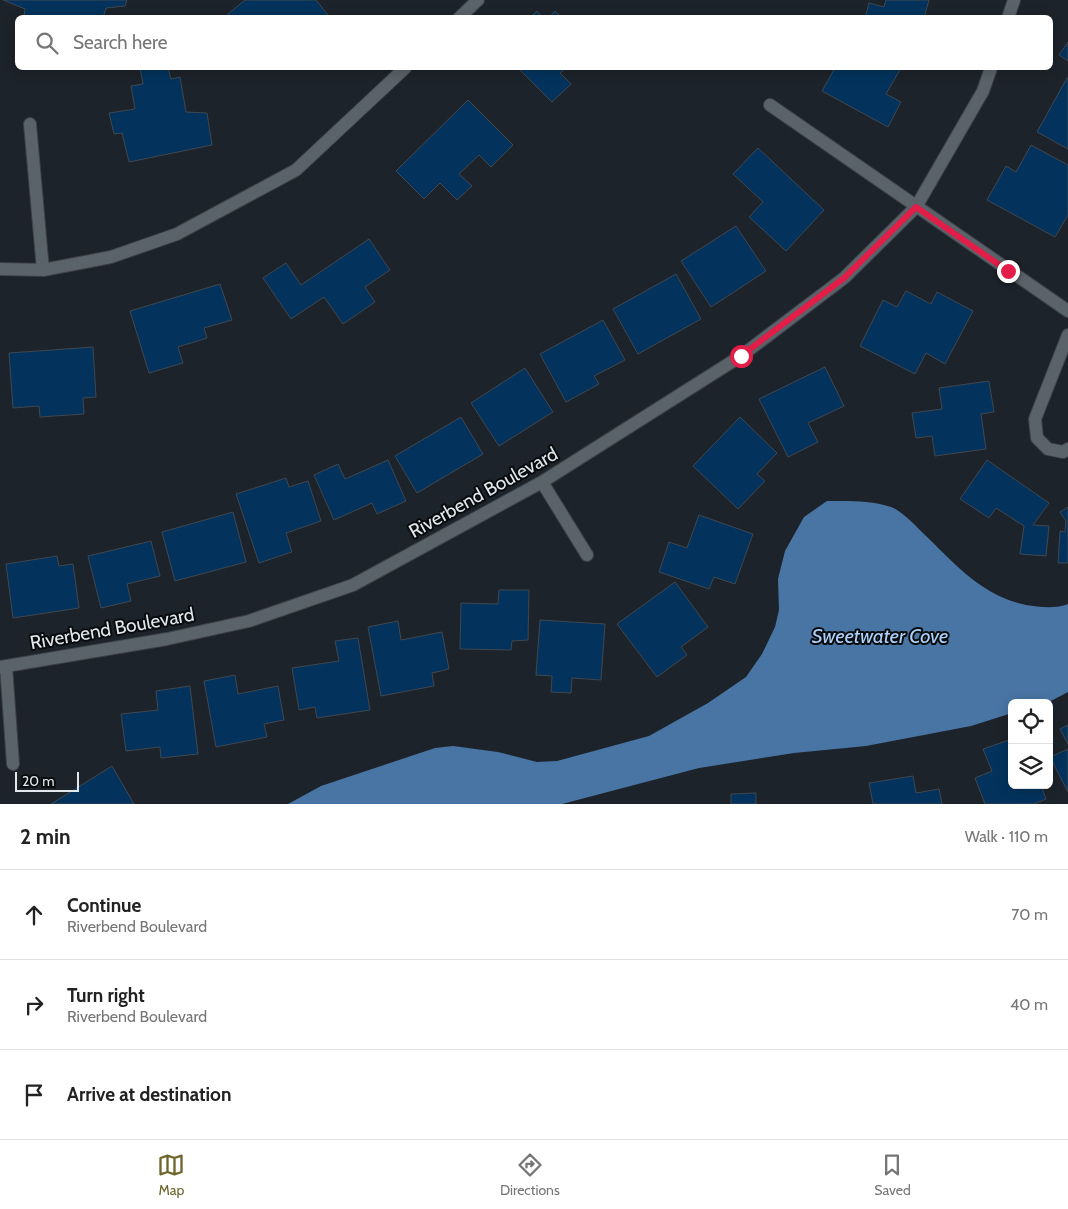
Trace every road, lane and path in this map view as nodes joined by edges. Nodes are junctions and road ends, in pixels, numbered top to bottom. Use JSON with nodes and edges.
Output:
{"nodes":[{"id":1,"x":478,"y":0,"type":"edge"},
{"id":2,"x":1014,"y":0,"type":"edge"},
{"id":3,"x":462,"y":15,"type":"edge"},
{"id":4,"x":1009,"y":15,"type":"edge"},
{"id":5,"x":403,"y":70,"type":"edge"},
{"id":6,"x":990,"y":70,"type":"edge"},
{"id":7,"x":770,"y":105,"type":"dead end"},
{"id":8,"x":30,"y":124,"type":"dead end"},
{"id":9,"x":916,"y":207,"type":"junction"},
{"id":10,"x":0,"y":269,"type":"edge"},
{"id":11,"x":43,"y":270,"type":"junction"},
{"id":12,"x":1068,"y":311,"type":"edge"},
{"id":13,"x":1068,"y":335,"type":"edge"},
{"id":14,"x":1068,"y":449,"type":"edge"},
{"id":15,"x":542,"y":482,"type":"junction"},
{"id":16,"x":587,"y":555,"type":"dead end"},
{"id":17,"x":3,"y":667,"type":"edge"},
{"id":18,"x":13,"y":764,"type":"dead end"}],
"edges":[{"from":1,"to":3,"type":"street"},
{"from":2,"to":4,"type":"street"},
{"from":5,"to":11,"type":"street"},
{"from":6,"to":9,"type":"street","name":"Riverbend Boulevard"},
{"from":7,"to":9,"type":"street"},
{"from":8,"to":11,"type":"street"},
{"from":9,"to":12,"type":"street"},
{"from":9,"to":15,"type":"street","name":"Riverbend Boulevard"},
{"from":10,"to":11,"type":"street"},
{"from":13,"to":14,"type":"street"},
{"from":15,"to":16,"type":"street"},
{"from":15,"to":17,"type":"street","name":"Riverbend Boulevard"},
{"from":17,"to":18,"type":"street"}]}
